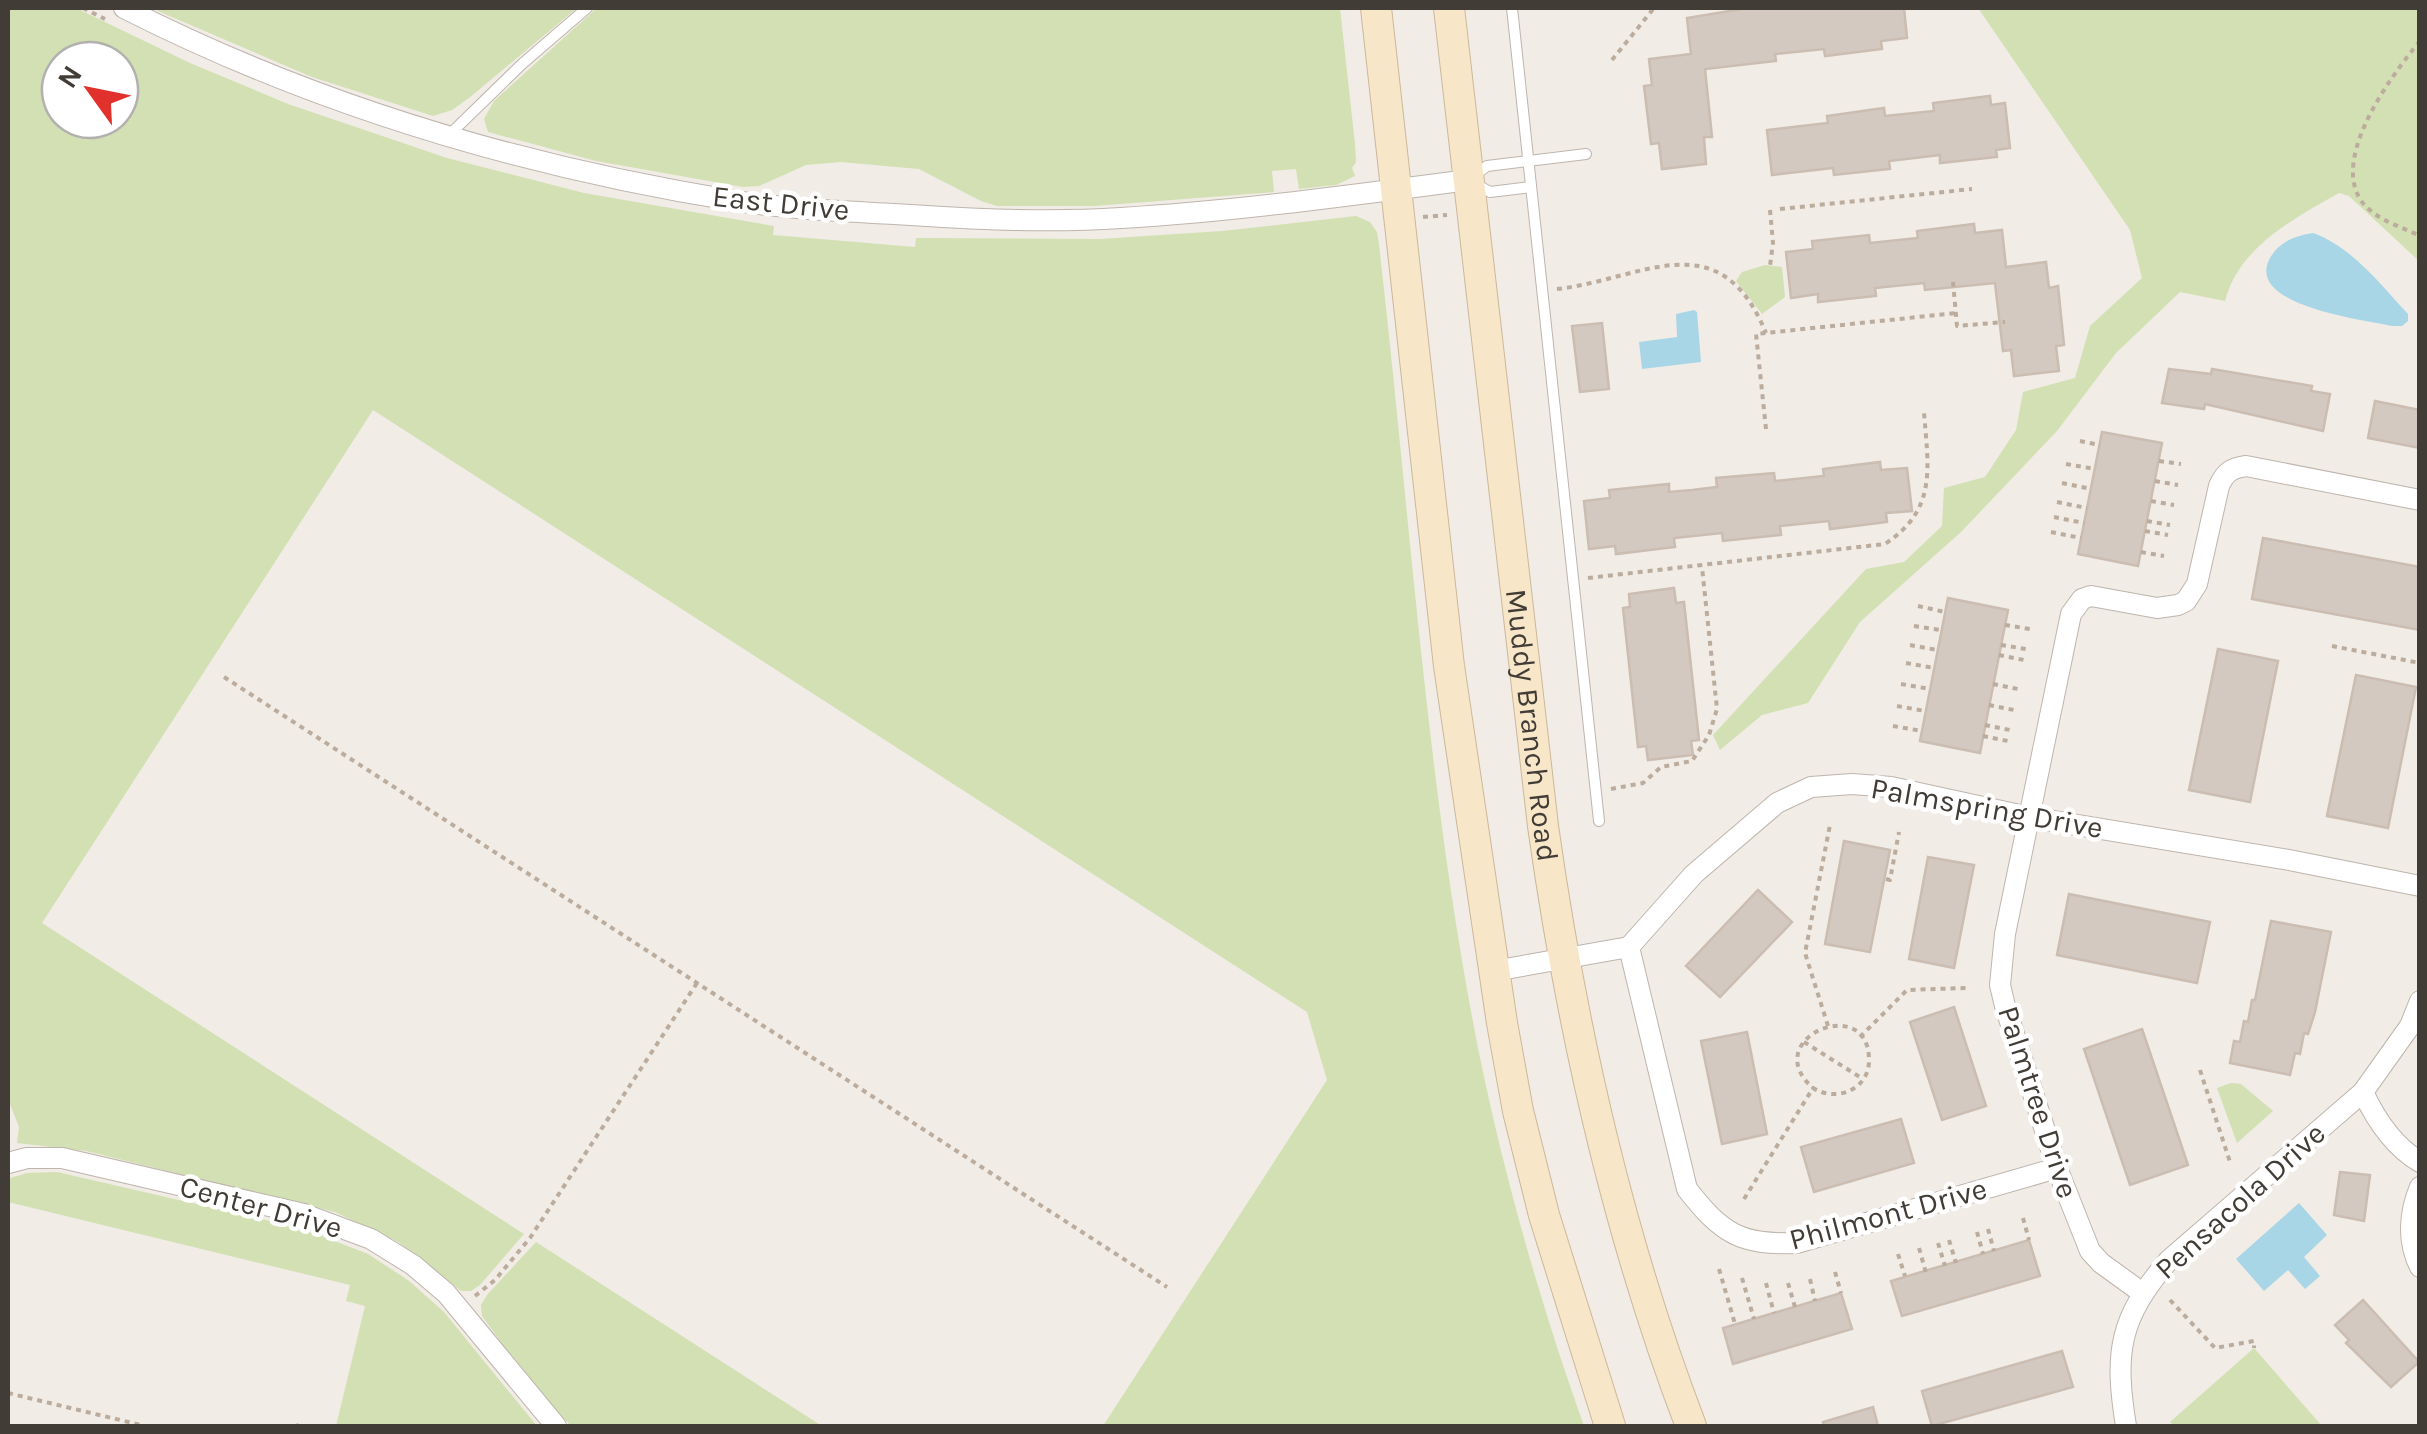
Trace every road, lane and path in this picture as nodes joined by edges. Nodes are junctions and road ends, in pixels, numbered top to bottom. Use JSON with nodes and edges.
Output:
{"nodes":[{"id":1,"x":124,"y":8,"type":"edge"},
{"id":2,"x":587,"y":8,"type":"edge"},
{"id":3,"x":1376,"y":8,"type":"edge"},
{"id":4,"x":1449,"y":8,"type":"edge"},
{"id":5,"x":1512,"y":8,"type":"edge"},
{"id":6,"x":1654,"y":8,"type":"edge"},
{"id":7,"x":2420,"y":41,"type":"edge"},
{"id":8,"x":1612,"y":60,"type":"dead end"},
{"id":9,"x":448,"y":136,"type":"junction"},
{"id":10,"x":1586,"y":154,"type":"dead end"},
{"id":11,"x":1528,"y":162,"type":"junction"},
{"id":12,"x":1468,"y":180,"type":"junction"},
{"id":13,"x":1531,"y":187,"type":"junction"},
{"id":14,"x":1398,"y":189,"type":"junction"},
{"id":15,"x":1972,"y":189,"type":"dead end"},
{"id":16,"x":1780,"y":209,"type":"dead end"},
{"id":17,"x":1770,"y":210,"type":"dead end"},
{"id":18,"x":1446,"y":215,"type":"dead end"},
{"id":19,"x":1418,"y":217,"type":"dead end"},
{"id":20,"x":2420,"y":236,"type":"edge"},
{"id":21,"x":1770,"y":266,"type":"dead end"},
{"id":22,"x":1954,"y":282,"type":"dead end"},
{"id":23,"x":1556,"y":289,"type":"dead end"},
{"id":24,"x":1956,"y":313,"type":"junction"},
{"id":25,"x":2005,"y":322,"type":"dead end"},
{"id":26,"x":1766,"y":333,"type":"junction"},
{"id":27,"x":1924,"y":412,"type":"dead end"},
{"id":28,"x":1766,"y":429,"type":"dead end"},
{"id":29,"x":2080,"y":441,"type":"dead end"},
{"id":30,"x":2100,"y":445,"type":"dead end"},
{"id":31,"x":2159,"y":460,"type":"dead end"},
{"id":32,"x":2066,"y":464,"type":"dead end"},
{"id":33,"x":2181,"y":464,"type":"dead end"},
{"id":34,"x":2094,"y":469,"type":"dead end"},
{"id":35,"x":2155,"y":481,"type":"dead end"},
{"id":36,"x":2062,"y":483,"type":"dead end"},
{"id":37,"x":2178,"y":485,"type":"dead end"},
{"id":38,"x":2091,"y":488,"type":"dead end"},
{"id":39,"x":2151,"y":500,"type":"dead end"},
{"id":40,"x":2420,"y":500,"type":"edge"},
{"id":41,"x":2057,"y":502,"type":"dead end"},
{"id":42,"x":2174,"y":504,"type":"dead end"},
{"id":43,"x":2087,"y":508,"type":"dead end"},
{"id":44,"x":2054,"y":517,"type":"dead end"},
{"id":45,"x":2147,"y":521,"type":"dead end"},
{"id":46,"x":2084,"y":523,"type":"dead end"},
{"id":47,"x":2170,"y":525,"type":"dead end"},
{"id":48,"x":2146,"y":531,"type":"dead end"},
{"id":49,"x":2051,"y":532,"type":"dead end"},
{"id":50,"x":2168,"y":535,"type":"dead end"},
{"id":51,"x":2081,"y":538,"type":"dead end"},
{"id":52,"x":2141,"y":552,"type":"dead end"},
{"id":53,"x":2164,"y":556,"type":"dead end"},
{"id":54,"x":1702,"y":566,"type":"junction"},
{"id":55,"x":1573,"y":580,"type":"junction"},
{"id":56,"x":1918,"y":606,"type":"dead end"},
{"id":57,"x":1945,"y":612,"type":"dead end"},
{"id":58,"x":2005,"y":624,"type":"dead end"},
{"id":59,"x":1914,"y":626,"type":"dead end"},
{"id":60,"x":2030,"y":629,"type":"dead end"},
{"id":61,"x":1941,"y":630,"type":"dead end"},
{"id":62,"x":2001,"y":644,"type":"dead end"},
{"id":63,"x":1910,"y":645,"type":"dead end"},
{"id":64,"x":2332,"y":646,"type":"dead end"},
{"id":65,"x":2026,"y":649,"type":"dead end"},
{"id":66,"x":1938,"y":650,"type":"dead end"},
{"id":67,"x":1999,"y":655,"type":"dead end"},
{"id":68,"x":2024,"y":660,"type":"dead end"},
{"id":69,"x":1906,"y":663,"type":"dead end"},
{"id":70,"x":2420,"y":663,"type":"edge"},
{"id":71,"x":1934,"y":668,"type":"dead end"},
{"id":72,"x":224,"y":677,"type":"dead end"},
{"id":73,"x":1901,"y":684,"type":"dead end"},
{"id":74,"x":1994,"y":684,"type":"dead end"},
{"id":75,"x":1930,"y":689,"type":"dead end"},
{"id":76,"x":2018,"y":689,"type":"dead end"},
{"id":77,"x":1990,"y":705,"type":"dead end"},
{"id":78,"x":1897,"y":706,"type":"dead end"},
{"id":79,"x":2014,"y":710,"type":"dead end"},
{"id":80,"x":1926,"y":711,"type":"dead end"},
{"id":81,"x":1986,"y":725,"type":"dead end"},
{"id":82,"x":1893,"y":726,"type":"dead end"},
{"id":83,"x":2010,"y":730,"type":"dead end"},
{"id":84,"x":1922,"y":731,"type":"dead end"},
{"id":85,"x":1984,"y":736,"type":"dead end"},
{"id":86,"x":2008,"y":741,"type":"dead end"},
{"id":87,"x":1596,"y":790,"type":"junction"},
{"id":88,"x":2030,"y":817,"type":"junction"},
{"id":89,"x":1599,"y":821,"type":"dead end"},
{"id":90,"x":1830,"y":824,"type":"dead end"},
{"id":91,"x":1900,"y":832,"type":"dead end"},
{"id":92,"x":1886,"y":880,"type":"dead end"},
{"id":93,"x":2420,"y":886,"type":"edge"},
{"id":94,"x":1629,"y":947,"type":"junction"},
{"id":95,"x":1561,"y":958,"type":"junction"},
{"id":96,"x":1494,"y":971,"type":"junction"},
{"id":97,"x":697,"y":983,"type":"junction"},
{"id":98,"x":1966,"y":988,"type":"dead end"},
{"id":99,"x":2420,"y":1001,"type":"edge"},
{"id":100,"x":1828,"y":1026,"type":"junction"},
{"id":101,"x":1860,"y":1036,"type":"junction"},
{"id":102,"x":1804,"y":1042,"type":"junction"},
{"id":103,"x":2200,"y":1070,"type":"dead end"},
{"id":104,"x":1863,"y":1079,"type":"junction"},
{"id":105,"x":1813,"y":1088,"type":"junction"},
{"id":106,"x":2364,"y":1092,"type":"junction"},
{"id":107,"x":2420,"y":1162,"type":"edge"},
{"id":108,"x":8,"y":1163,"type":"edge"},
{"id":109,"x":2231,"y":1165,"type":"dead end"},
{"id":110,"x":2057,"y":1168,"type":"junction"},
{"id":111,"x":2420,"y":1188,"type":"edge"},
{"id":112,"x":1744,"y":1199,"type":"dead end"},
{"id":113,"x":2023,"y":1218,"type":"dead end"},
{"id":114,"x":1988,"y":1228,"type":"dead end"},
{"id":115,"x":1977,"y":1232,"type":"dead end"},
{"id":116,"x":1949,"y":1240,"type":"dead end"},
{"id":117,"x":2029,"y":1240,"type":"dead end"},
{"id":118,"x":1938,"y":1243,"type":"dead end"},
{"id":119,"x":1918,"y":1248,"type":"dead end"},
{"id":120,"x":1994,"y":1251,"type":"dead end"},
{"id":121,"x":1898,"y":1254,"type":"dead end"},
{"id":122,"x":1984,"y":1254,"type":"dead end"},
{"id":123,"x":1956,"y":1263,"type":"dead end"},
{"id":124,"x":1945,"y":1266,"type":"dead end"},
{"id":125,"x":2420,"y":1267,"type":"edge"},
{"id":126,"x":1719,"y":1270,"type":"dead end"},
{"id":127,"x":1835,"y":1272,"type":"dead end"},
{"id":128,"x":1926,"y":1272,"type":"dead end"},
{"id":129,"x":1905,"y":1276,"type":"dead end"},
{"id":130,"x":1742,"y":1278,"type":"dead end"},
{"id":131,"x":1810,"y":1279,"type":"dead end"},
{"id":132,"x":1788,"y":1282,"type":"dead end"},
{"id":133,"x":1766,"y":1283,"type":"dead end"},
{"id":134,"x":1166,"y":1287,"type":"dead end"},
{"id":135,"x":2141,"y":1292,"type":"junction"},
{"id":136,"x":1841,"y":1294,"type":"dead end"},
{"id":137,"x":2170,"y":1300,"type":"dead end"},
{"id":138,"x":1816,"y":1301,"type":"dead end"},
{"id":139,"x":1795,"y":1307,"type":"dead end"},
{"id":140,"x":460,"y":1308,"type":"junction"},
{"id":141,"x":1774,"y":1313,"type":"dead end"},
{"id":142,"x":1754,"y":1318,"type":"dead end"},
{"id":143,"x":1734,"y":1324,"type":"dead end"},
{"id":144,"x":2254,"y":1348,"type":"dead end"},
{"id":145,"x":8,"y":1393,"type":"edge"},
{"id":146,"x":145,"y":1426,"type":"edge"},
{"id":147,"x":556,"y":1426,"type":"edge"},
{"id":148,"x":1610,"y":1426,"type":"edge"},
{"id":149,"x":1691,"y":1426,"type":"edge"},
{"id":150,"x":2126,"y":1426,"type":"edge"}],
"edges":[{"from":1,"to":9,"type":"street","name":"East Drive"},
{"from":2,"to":9,"type":"lane"},
{"from":3,"to":14,"type":"main road"},
{"from":4,"to":12,"type":"main road","name":"Muddy Branch Road"},
{"from":5,"to":11,"type":"lane"},
{"from":6,"to":8,"type":"path"},
{"from":7,"to":20,"type":"path"},
{"from":9,"to":14,"type":"street","name":"East Drive"},
{"from":10,"to":11,"type":"lane"},
{"from":11,"to":12,"type":"lane"},
{"from":11,"to":13,"type":"lane"},
{"from":12,"to":13,"type":"lane"},
{"from":12,"to":14,"type":"street","name":"East Drive"},
{"from":12,"to":95,"type":"main road","name":"Muddy Branch Road"},
{"from":13,"to":55,"type":"lane"},
{"from":14,"to":96,"type":"main road"},
{"from":15,"to":16,"type":"path"},
{"from":17,"to":21,"type":"path"},
{"from":18,"to":19,"type":"path"},
{"from":22,"to":24,"type":"path"},
{"from":23,"to":26,"type":"path"},
{"from":24,"to":25,"type":"path"},
{"from":24,"to":26,"type":"path"},
{"from":26,"to":28,"type":"path"},
{"from":27,"to":54,"type":"path"},
{"from":29,"to":30,"type":"path"},
{"from":31,"to":33,"type":"path"},
{"from":32,"to":34,"type":"path"},
{"from":35,"to":37,"type":"path"},
{"from":36,"to":38,"type":"path"},
{"from":39,"to":42,"type":"path"},
{"from":40,"to":88,"type":"street","name":"Palmtree Drive"},
{"from":41,"to":43,"type":"path"},
{"from":44,"to":46,"type":"path"},
{"from":45,"to":47,"type":"path"},
{"from":48,"to":50,"type":"path"},
{"from":49,"to":51,"type":"path"},
{"from":52,"to":53,"type":"path"},
{"from":54,"to":55,"type":"path"},
{"from":54,"to":87,"type":"path"},
{"from":55,"to":87,"type":"lane"},
{"from":56,"to":57,"type":"path"},
{"from":58,"to":60,"type":"path"},
{"from":59,"to":61,"type":"path"},
{"from":62,"to":65,"type":"path"},
{"from":63,"to":66,"type":"path"},
{"from":64,"to":70,"type":"path"},
{"from":67,"to":68,"type":"path"},
{"from":69,"to":71,"type":"path"},
{"from":72,"to":97,"type":"path"},
{"from":73,"to":75,"type":"path"},
{"from":74,"to":76,"type":"path"},
{"from":77,"to":79,"type":"path"},
{"from":78,"to":80,"type":"path"},
{"from":81,"to":83,"type":"path"},
{"from":82,"to":84,"type":"path"},
{"from":85,"to":86,"type":"path"},
{"from":87,"to":89,"type":"lane"},
{"from":88,"to":93,"type":"street","name":"Palmspring Drive"},
{"from":88,"to":94,"type":"street","name":"Palmspring Drive"},
{"from":88,"to":110,"type":"street","name":"Palmtree Drive"},
{"from":90,"to":100,"type":"path"},
{"from":91,"to":92,"type":"path"},
{"from":94,"to":95,"type":"street"},
{"from":94,"to":110,"type":"street","name":"Philmont Drive"},
{"from":95,"to":96,"type":"street"},
{"from":95,"to":149,"type":"main road","name":"Muddy Branch Road"},
{"from":96,"to":148,"type":"main road"},
{"from":97,"to":134,"type":"path"},
{"from":97,"to":140,"type":"path"},
{"from":98,"to":101,"type":"path"},
{"from":99,"to":106,"type":"street","name":"Pensacola Drive"},
{"from":100,"to":101,"type":"path"},
{"from":100,"to":102,"type":"path"},
{"from":101,"to":104,"type":"path"},
{"from":102,"to":104,"type":"path"},
{"from":102,"to":105,"type":"path"},
{"from":103,"to":109,"type":"path"},
{"from":104,"to":105,"type":"path"},
{"from":105,"to":112,"type":"path"},
{"from":106,"to":107,"type":"street"},
{"from":106,"to":135,"type":"street","name":"Pensacola Drive"},
{"from":108,"to":140,"type":"street","name":"Center Drive"},
{"from":110,"to":135,"type":"street","name":"Palmtree Drive"},
{"from":111,"to":125,"type":"street"},
{"from":113,"to":117,"type":"path"},
{"from":114,"to":120,"type":"path"},
{"from":115,"to":122,"type":"path"},
{"from":116,"to":123,"type":"path"},
{"from":118,"to":124,"type":"path"},
{"from":119,"to":128,"type":"path"},
{"from":121,"to":129,"type":"path"},
{"from":126,"to":143,"type":"path"},
{"from":127,"to":136,"type":"path"},
{"from":130,"to":142,"type":"path"},
{"from":131,"to":138,"type":"path"},
{"from":132,"to":139,"type":"path"},
{"from":133,"to":141,"type":"path"},
{"from":135,"to":150,"type":"street","name":"Pensacola Drive"},
{"from":137,"to":144,"type":"path"},
{"from":140,"to":147,"type":"street","name":"Center Drive"},
{"from":145,"to":146,"type":"path"}]}
